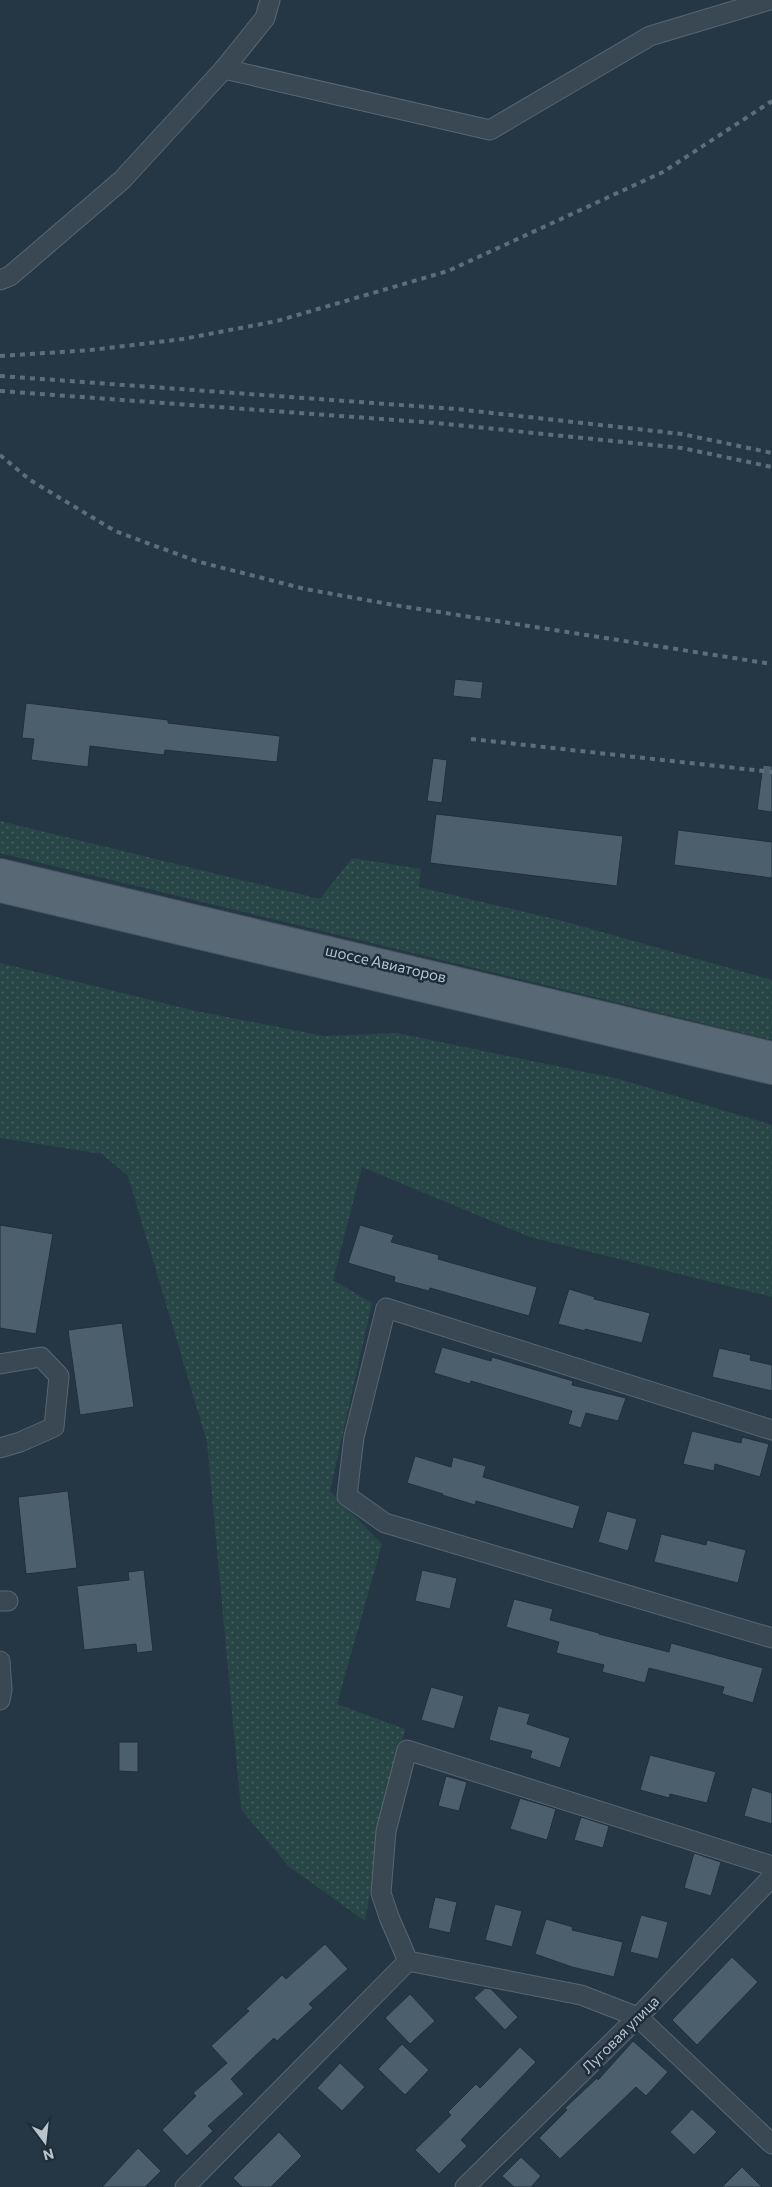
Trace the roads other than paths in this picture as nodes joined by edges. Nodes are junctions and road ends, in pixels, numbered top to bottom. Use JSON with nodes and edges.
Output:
{"nodes":[{"id":1,"x":270,"y":0,"type":"edge"},
{"id":2,"x":770,"y":0,"type":"edge"},
{"id":3,"x":224,"y":69,"type":"junction"},
{"id":4,"x":0,"y":280,"type":"edge"},
{"id":5,"x":0,"y":871,"type":"edge"},
{"id":6,"x":0,"y":890,"type":"edge"},
{"id":7,"x":772,"y":1054,"type":"edge"},
{"id":8,"x":772,"y":1072,"type":"edge"},
{"id":9,"x":0,"y":1364,"type":"edge"},
{"id":10,"x":772,"y":1430,"type":"edge"},
{"id":11,"x":0,"y":1448,"type":"edge"},
{"id":12,"x":772,"y":1638,"type":"edge"},
{"id":13,"x":0,"y":1661,"type":"edge"},
{"id":14,"x":0,"y":1700,"type":"edge"},
{"id":15,"x":772,"y":1866,"type":"edge"},
{"id":16,"x":772,"y":1877,"type":"edge"},
{"id":17,"x":408,"y":1961,"type":"junction"},
{"id":18,"x":638,"y":2017,"type":"junction"},
{"id":19,"x":772,"y":2144,"type":"edge"},
{"id":20,"x":185,"y":2187,"type":"edge"},
{"id":21,"x":465,"y":2187,"type":"edge"}],
"edges":[{"from":1,"to":3,"type":"street"},
{"from":2,"to":3,"type":"street"},
{"from":3,"to":4,"type":"street"},
{"from":5,"to":7,"type":"main road","name":"шоссе Авиаторов"},
{"from":6,"to":8,"type":"main road","name":"шоссе Авиаторов"},
{"from":9,"to":11,"type":"street"},
{"from":10,"to":12,"type":"street"},
{"from":13,"to":14,"type":"street"},
{"from":15,"to":17,"type":"street"},
{"from":16,"to":18,"type":"street","name":"Луговая улица"},
{"from":17,"to":18,"type":"street"},
{"from":17,"to":20,"type":"street"},
{"from":18,"to":19,"type":"street"},
{"from":18,"to":21,"type":"street","name":"Луговая улица"}]}
